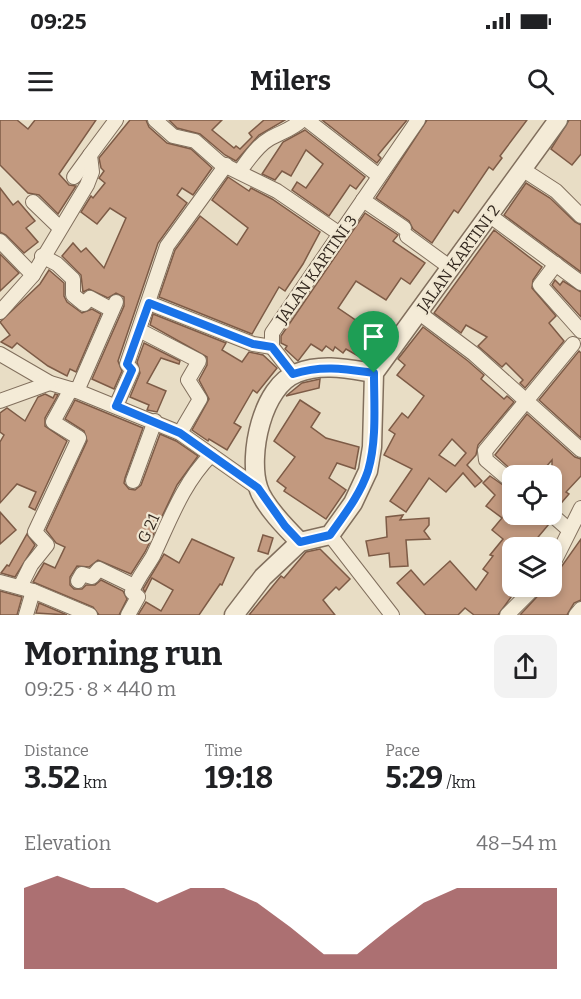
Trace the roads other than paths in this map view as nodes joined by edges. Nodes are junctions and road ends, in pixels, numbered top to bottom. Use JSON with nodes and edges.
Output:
{"nodes":[{"id":1,"x":116,"y":120,"type":"edge"},
{"id":2,"x":155,"y":120,"type":"edge"},
{"id":3,"x":302,"y":120,"type":"edge"},
{"id":4,"x":307,"y":120,"type":"edge"},
{"id":5,"x":558,"y":120,"type":"edge"},
{"id":6,"x":412,"y":122,"type":"edge"},
{"id":7,"x":90,"y":155,"type":"junction"},
{"id":8,"x":226,"y":165,"type":"junction"},
{"id":9,"x":522,"y":169,"type":"junction"},
{"id":10,"x":240,"y":171,"type":"junction"},
{"id":11,"x":379,"y":176,"type":"junction"},
{"id":12,"x":74,"y":177,"type":"dead end"},
{"id":13,"x":363,"y":200,"type":"junction"},
{"id":14,"x":33,"y":202,"type":"dead end"},
{"id":15,"x":489,"y":215,"type":"junction"},
{"id":16,"x":581,"y":216,"type":"edge"},
{"id":17,"x":60,"y":228,"type":"junction"},
{"id":18,"x":340,"y":234,"type":"junction"},
{"id":19,"x":0,"y":241,"type":"edge"},
{"id":20,"x":42,"y":256,"type":"junction"},
{"id":21,"x":556,"y":264,"type":"junction"},
{"id":22,"x":451,"y":268,"type":"junction"},
{"id":23,"x":33,"y":275,"type":"junction"},
{"id":24,"x":581,"y":283,"type":"edge"},
{"id":25,"x":149,"y":303,"type":"junction"},
{"id":26,"x":0,"y":312,"type":"edge"},
{"id":27,"x":418,"y":312,"type":"junction"},
{"id":28,"x":139,"y":330,"type":"junction"},
{"id":29,"x":581,"y":331,"type":"edge"},
{"id":30,"x":573,"y":344,"type":"dead end"},
{"id":31,"x":272,"y":347,"type":"junction"},
{"id":32,"x":0,"y":354,"type":"edge"},
{"id":33,"x":374,"y":373,"type":"junction"},
{"id":34,"x":293,"y":374,"type":"junction"},
{"id":35,"x":50,"y":383,"type":"junction"},
{"id":36,"x":74,"y":390,"type":"junction"},
{"id":37,"x":0,"y":401,"type":"edge"},
{"id":38,"x":526,"y":401,"type":"junction"},
{"id":39,"x":116,"y":406,"type":"junction"},
{"id":40,"x":154,"y":421,"type":"junction"},
{"id":41,"x":180,"y":433,"type":"junction"},
{"id":42,"x":581,"y":450,"type":"edge"},
{"id":43,"x":211,"y":454,"type":"junction"},
{"id":44,"x":502,"y":474,"type":"edge"},
{"id":45,"x":133,"y":481,"type":"dead end"},
{"id":46,"x":258,"y":488,"type":"junction"},
{"id":47,"x":581,"y":508,"type":"edge"},
{"id":48,"x":562,"y":524,"type":"edge"},
{"id":49,"x":568,"y":529,"type":"junction"},
{"id":50,"x":330,"y":535,"type":"junction"},
{"id":51,"x":300,"y":542,"type":"junction"},
{"id":52,"x":562,"y":543,"type":"edge"},
{"id":53,"x":78,"y":581,"type":"dead end"},
{"id":54,"x":0,"y":582,"type":"edge"},
{"id":55,"x":134,"y":586,"type":"junction"},
{"id":56,"x":27,"y":589,"type":"junction"},
{"id":57,"x":525,"y":597,"type":"edge"},
{"id":58,"x":581,"y":609,"type":"edge"},
{"id":59,"x":71,"y":611,"type":"edge"},
{"id":60,"x":26,"y":615,"type":"edge"},
{"id":61,"x":90,"y":615,"type":"edge"},
{"id":62,"x":128,"y":615,"type":"edge"},
{"id":63,"x":234,"y":615,"type":"edge"},
{"id":64,"x":392,"y":615,"type":"edge"},
{"id":65,"x":507,"y":615,"type":"edge"},
{"id":66,"x":576,"y":615,"type":"edge"}],
"edges":[{"from":1,"to":7,"type":"street"},
{"from":2,"to":8,"type":"street"},
{"from":3,"to":10,"type":"street"},
{"from":4,"to":11,"type":"street"},
{"from":5,"to":9,"type":"street","name":"JALAN KARTINI 2"},
{"from":6,"to":11,"type":"street","name":"JALAN KARTINI 3"},
{"from":7,"to":12,"type":"street"},
{"from":7,"to":17,"type":"street"},
{"from":8,"to":10,"type":"street"},
{"from":8,"to":25,"type":"street"},
{"from":9,"to":15,"type":"street","name":"JALAN KARTINI 2"},
{"from":9,"to":16,"type":"street"},
{"from":10,"to":18,"type":"street"},
{"from":11,"to":13,"type":"street","name":"JALAN KARTINI 3"},
{"from":13,"to":18,"type":"street","name":"JALAN KARTINI 3"},
{"from":13,"to":22,"type":"street"},
{"from":14,"to":17,"type":"street"},
{"from":15,"to":21,"type":"street"},
{"from":15,"to":22,"type":"street","name":"JALAN KARTINI 2"},
{"from":17,"to":20,"type":"street"},
{"from":18,"to":31,"type":"street","name":"JALAN KARTINI 3"},
{"from":19,"to":23,"type":"street"},
{"from":20,"to":23,"type":"street"},
{"from":20,"to":36,"type":"street"},
{"from":21,"to":24,"type":"street"},
{"from":21,"to":29,"type":"street"},
{"from":22,"to":27,"type":"street","name":"JALAN KARTINI 2"},
{"from":23,"to":26,"type":"street"},
{"from":25,"to":28,"type":"street"},
{"from":25,"to":31,"type":"street"},
{"from":27,"to":33,"type":"street","name":"JALAN KARTINI 2"},
{"from":27,"to":38,"type":"street"},
{"from":28,"to":39,"type":"street"},
{"from":28,"to":41,"type":"street"},
{"from":30,"to":38,"type":"street"},
{"from":31,"to":34,"type":"street"},
{"from":32,"to":35,"type":"street"},
{"from":33,"to":34,"type":"street"},
{"from":33,"to":50,"type":"street"},
{"from":34,"to":46,"type":"street"},
{"from":35,"to":36,"type":"street"},
{"from":35,"to":37,"type":"street"},
{"from":36,"to":39,"type":"street"},
{"from":36,"to":56,"type":"street"},
{"from":38,"to":42,"type":"street"},
{"from":38,"to":44,"type":"street"},
{"from":39,"to":40,"type":"street"},
{"from":40,"to":41,"type":"street"},
{"from":40,"to":45,"type":"street"},
{"from":41,"to":43,"type":"street"},
{"from":43,"to":46,"type":"street"},
{"from":43,"to":55,"type":"street","name":"G 21"},
{"from":46,"to":51,"type":"street"},
{"from":47,"to":49,"type":"street"},
{"from":48,"to":49,"type":"street"},
{"from":49,"to":52,"type":"street"},
{"from":50,"to":51,"type":"street"},
{"from":50,"to":64,"type":"street"},
{"from":51,"to":63,"type":"street"},
{"from":53,"to":55,"type":"street"},
{"from":54,"to":56,"type":"street"},
{"from":55,"to":62,"type":"street","name":"G 21"},
{"from":56,"to":59,"type":"street"},
{"from":56,"to":60,"type":"street"},
{"from":57,"to":65,"type":"street"},
{"from":58,"to":66,"type":"street"},
{"from":59,"to":61,"type":"street"}]}
